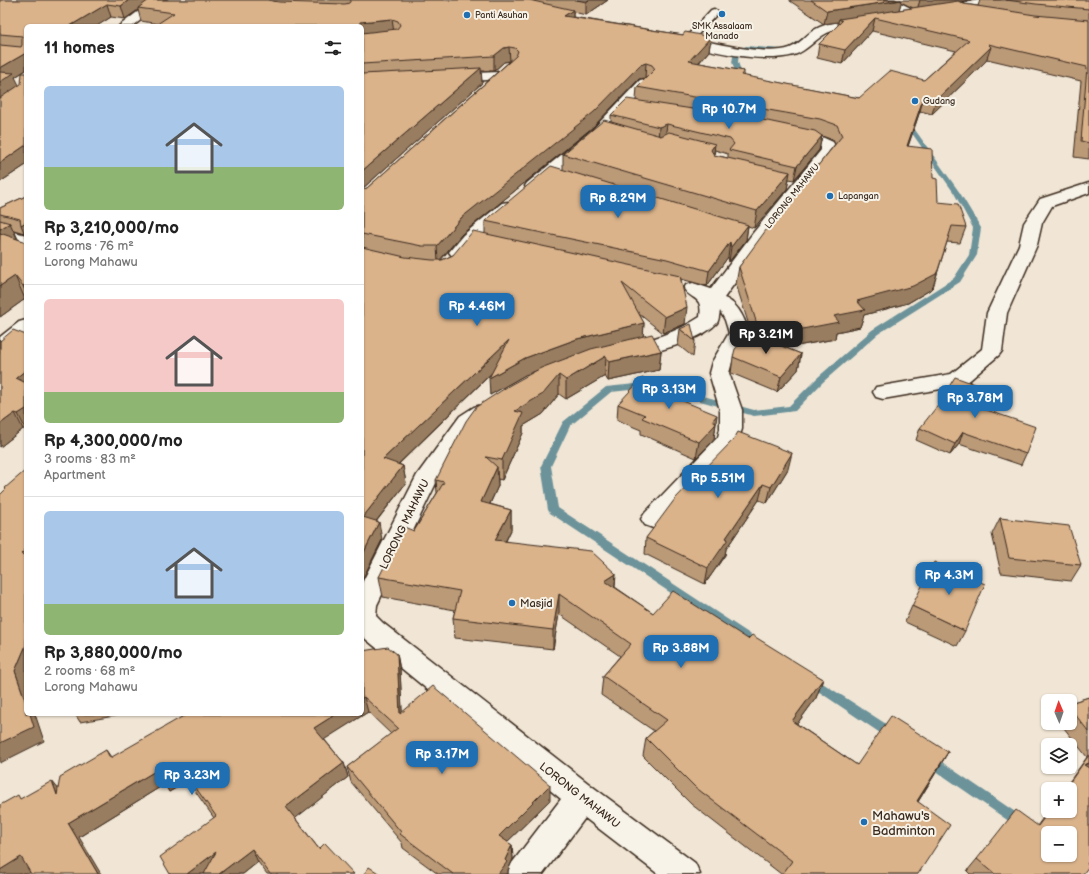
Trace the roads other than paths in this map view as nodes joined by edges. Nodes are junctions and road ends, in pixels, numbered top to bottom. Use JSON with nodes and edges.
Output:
{"nodes":[{"id":1,"x":161,"y":0,"type":"edge"},
{"id":2,"x":886,"y":0,"type":"edge"},
{"id":3,"x":988,"y":1,"type":"edge"},
{"id":4,"x":953,"y":10,"type":"junction"},
{"id":5,"x":714,"y":12,"type":"dead end"},
{"id":6,"x":916,"y":16,"type":"junction"},
{"id":7,"x":981,"y":16,"type":"edge"},
{"id":8,"x":893,"y":19,"type":"edge"},
{"id":9,"x":877,"y":21,"type":"edge"},
{"id":10,"x":128,"y":24,"type":"edge"},
{"id":11,"x":672,"y":38,"type":"edge"},
{"id":12,"x":687,"y":41,"type":"junction"},
{"id":13,"x":510,"y":66,"type":"edge"},
{"id":14,"x":499,"y":76,"type":"junction"},
{"id":15,"x":439,"y":79,"type":"edge"},
{"id":16,"x":645,"y":83,"type":"edge"},
{"id":17,"x":481,"y":92,"type":"edge"},
{"id":18,"x":599,"y":130,"type":"junction"},
{"id":19,"x":778,"y":132,"type":"edge"},
{"id":20,"x":614,"y":135,"type":"edge"},
{"id":21,"x":784,"y":183,"type":"edge"},
{"id":22,"x":800,"y":187,"type":"junction"},
{"id":23,"x":1089,"y":188,"type":"edge"},
{"id":24,"x":0,"y":233,"type":"edge"},
{"id":25,"x":24,"y":239,"type":"edge"},
{"id":26,"x":469,"y":240,"type":"junction"},
{"id":27,"x":492,"y":244,"type":"edge"},
{"id":28,"x":450,"y":263,"type":"edge"},
{"id":29,"x":694,"y":292,"type":"junction"},
{"id":30,"x":24,"y":328,"type":"edge"},
{"id":31,"x":0,"y":347,"type":"edge"},
{"id":32,"x":611,"y":356,"type":"edge"},
{"id":33,"x":882,"y":392,"type":"dead end"},
{"id":34,"x":503,"y":398,"type":"edge"},
{"id":35,"x":653,"y":519,"type":"dead end"},
{"id":36,"x":364,"y":605,"type":"edge"},
{"id":37,"x":364,"y":621,"type":"edge"},
{"id":38,"x":582,"y":797,"type":"junction"},
{"id":39,"x":523,"y":874,"type":"edge"},
{"id":40,"x":684,"y":874,"type":"edge"}],
"edges":[{"from":1,"to":10,"type":"main road"},
{"from":2,"to":6,"type":"main road"},
{"from":3,"to":4,"type":"main road"},
{"from":4,"to":6,"type":"main road"},
{"from":4,"to":7,"type":"main road"},
{"from":5,"to":12,"type":"lane"},
{"from":6,"to":8,"type":"main road"},
{"from":9,"to":12,"type":"main road"},
{"from":11,"to":12,"type":"main road"},
{"from":13,"to":14,"type":"main road"},
{"from":14,"to":15,"type":"main road"},
{"from":14,"to":17,"type":"main road"},
{"from":16,"to":18,"type":"main road"},
{"from":18,"to":20,"type":"lane"},
{"from":18,"to":26,"type":"main road"},
{"from":19,"to":22,"type":"main road","name":"LORONG MAHAWU"},
{"from":21,"to":22,"type":"lane"},
{"from":22,"to":29,"type":"main road","name":"LORONG MAHAWU"},
{"from":23,"to":33,"type":"main road"},
{"from":24,"to":25,"type":"main road"},
{"from":26,"to":27,"type":"main road"},
{"from":26,"to":28,"type":"main road"},
{"from":29,"to":32,"type":"main road"},
{"from":29,"to":35,"type":"main road"},
{"from":30,"to":31,"type":"main road"},
{"from":34,"to":36,"type":"main road","name":"LORONG MAHAWU"},
{"from":37,"to":38,"type":"main road","name":"LORONG MAHAWU"},
{"from":38,"to":39,"type":"main road"},
{"from":38,"to":40,"type":"main road","name":"LORONG MAHAWU"}]}
